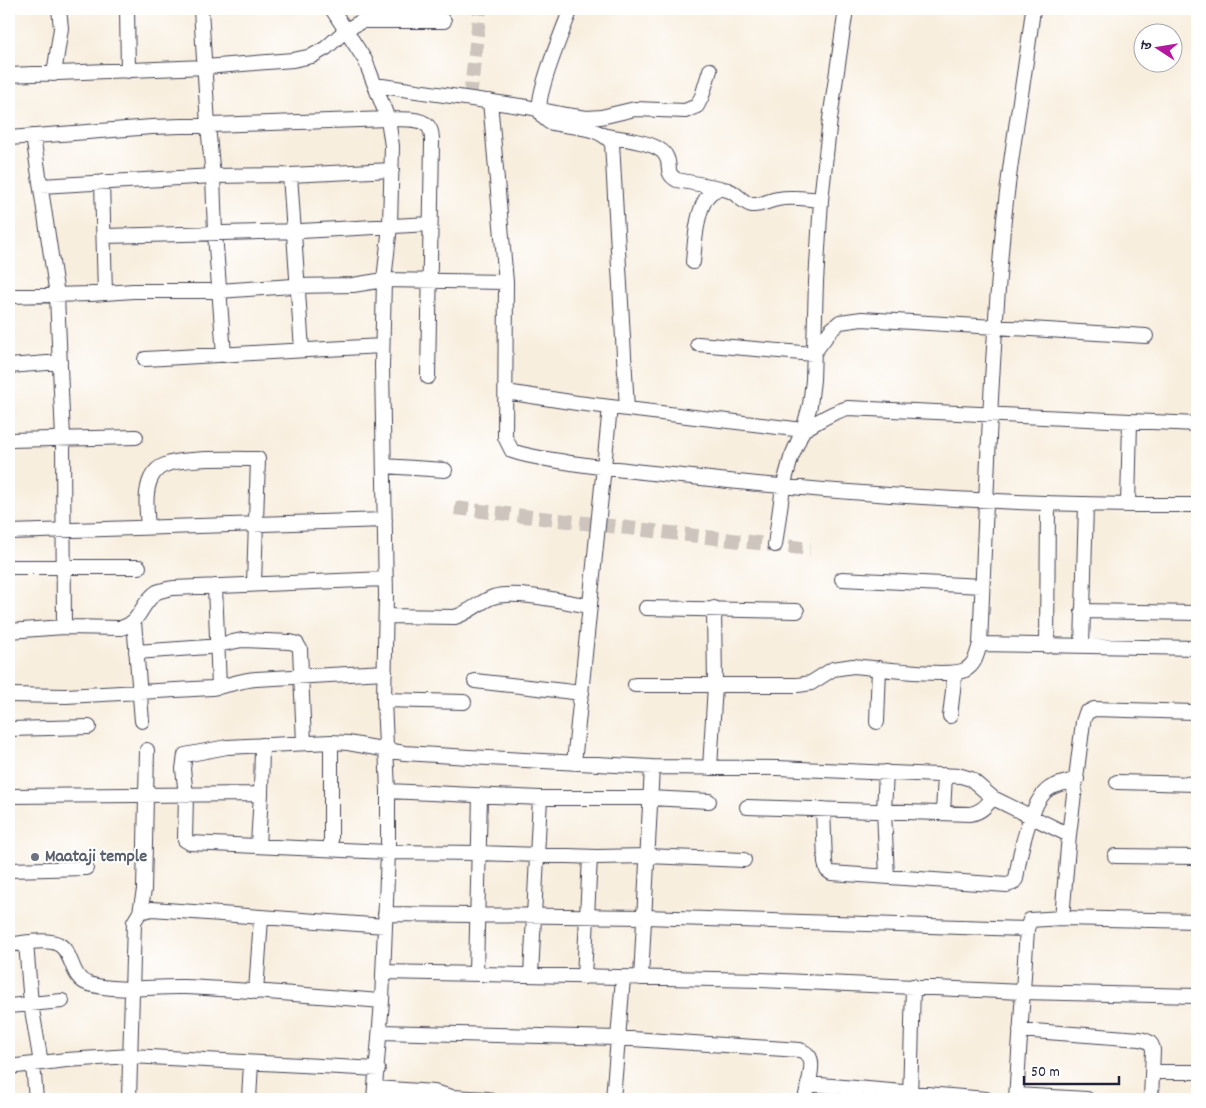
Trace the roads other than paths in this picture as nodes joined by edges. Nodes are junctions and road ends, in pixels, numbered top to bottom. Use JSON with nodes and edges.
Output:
{"nodes":[{"id":1,"x":59,"y":9,"type":"edge"},
{"id":2,"x":126,"y":9,"type":"edge"},
{"id":3,"x":201,"y":9,"type":"edge"},
{"id":4,"x":332,"y":9,"type":"edge"},
{"id":5,"x":572,"y":9,"type":"edge"},
{"id":6,"x":846,"y":9,"type":"edge"},
{"id":7,"x":1033,"y":9,"type":"edge"},
{"id":8,"x":444,"y":21,"type":"dead end"},
{"id":9,"x":346,"y":30,"type":"junction"},
{"id":10,"x":206,"y":67,"type":"junction"},
{"id":11,"x":128,"y":70,"type":"junction"},
{"id":12,"x":710,"y":70,"type":"dead end"},
{"id":13,"x":54,"y":74,"type":"junction"},
{"id":14,"x":9,"y":75,"type":"edge"},
{"id":15,"x":375,"y":85,"type":"junction"},
{"id":16,"x":490,"y":101,"type":"junction"},
{"id":17,"x":540,"y":109,"type":"junction"},
{"id":18,"x":388,"y":119,"type":"junction"},
{"id":19,"x":208,"y":126,"type":"junction"},
{"id":20,"x":33,"y":136,"type":"junction"},
{"id":21,"x":607,"y":136,"type":"junction"},
{"id":22,"x":9,"y":138,"type":"edge"},
{"id":23,"x":392,"y":170,"type":"junction"},
{"id":24,"x":290,"y":175,"type":"junction"},
{"id":25,"x":214,"y":176,"type":"junction"},
{"id":26,"x":102,"y":182,"type":"junction"},
{"id":27,"x":41,"y":186,"type":"junction"},
{"id":28,"x":720,"y":188,"type":"junction"},
{"id":29,"x":821,"y":200,"type":"junction"},
{"id":30,"x":430,"y":224,"type":"junction"},
{"id":31,"x":390,"y":226,"type":"junction"},
{"id":32,"x":294,"y":231,"type":"junction"},
{"id":33,"x":215,"y":233,"type":"junction"},
{"id":34,"x":104,"y":236,"type":"junction"},
{"id":35,"x":693,"y":262,"type":"dead end"},
{"id":36,"x":384,"y":280,"type":"junction"},
{"id":37,"x":429,"y":281,"type":"junction"},
{"id":38,"x":506,"y":282,"type":"junction"},
{"id":39,"x":298,"y":286,"type":"junction"},
{"id":40,"x":219,"y":291,"type":"junction"},
{"id":41,"x":105,"y":293,"type":"junction"},
{"id":42,"x":57,"y":295,"type":"junction"},
{"id":43,"x":9,"y":296,"type":"edge"},
{"id":44,"x":996,"y":328,"type":"junction"},
{"id":45,"x":1146,"y":336,"type":"dead end"},
{"id":46,"x":698,"y":344,"type":"dead end"},
{"id":47,"x":382,"y":346,"type":"junction"},
{"id":48,"x":302,"y":350,"type":"junction"},
{"id":49,"x":813,"y":354,"type":"junction"},
{"id":50,"x":224,"y":355,"type":"junction"},
{"id":51,"x":145,"y":359,"type":"dead end"},
{"id":52,"x":60,"y":362,"type":"junction"},
{"id":53,"x":9,"y":366,"type":"edge"},
{"id":54,"x":428,"y":377,"type":"dead end"},
{"id":55,"x":506,"y":392,"type":"junction"},
{"id":56,"x":610,"y":407,"type":"junction"},
{"id":57,"x":627,"y":409,"type":"junction"},
{"id":58,"x":991,"y":414,"type":"junction"},
{"id":59,"x":1130,"y":421,"type":"junction"},
{"id":60,"x":1197,"y":424,"type":"edge"},
{"id":61,"x":803,"y":430,"type":"junction"},
{"id":62,"x":136,"y":437,"type":"dead end"},
{"id":63,"x":63,"y":439,"type":"junction"},
{"id":64,"x":9,"y":440,"type":"edge"},
{"id":65,"x":384,"y":466,"type":"junction"},
{"id":66,"x":605,"y":468,"type":"junction"},
{"id":67,"x":445,"y":470,"type":"dead end"},
{"id":68,"x":783,"y":487,"type":"junction"},
{"id":69,"x":986,"y":500,"type":"junction"},
{"id":70,"x":1048,"y":503,"type":"junction"},
{"id":71,"x":1086,"y":504,"type":"junction"},
{"id":72,"x":1197,"y":505,"type":"edge"},
{"id":73,"x":1128,"y":506,"type":"junction"},
{"id":74,"x":385,"y":520,"type":"junction"},
{"id":75,"x":256,"y":524,"type":"junction"},
{"id":76,"x":148,"y":528,"type":"junction"},
{"id":77,"x":63,"y":531,"type":"junction"},
{"id":78,"x":9,"y":532,"type":"edge"},
{"id":79,"x":775,"y":545,"type":"dead end"},
{"id":80,"x":64,"y":566,"type":"junction"},
{"id":81,"x":9,"y":567,"type":"edge"},
{"id":82,"x":139,"y":567,"type":"dead end"},
{"id":83,"x":385,"y":578,"type":"junction"},
{"id":84,"x":842,"y":579,"type":"dead end"},
{"id":85,"x":254,"y":584,"type":"junction"},
{"id":86,"x":215,"y":586,"type":"junction"},
{"id":87,"x":982,"y":586,"type":"junction"},
{"id":88,"x":590,"y":606,"type":"junction"},
{"id":89,"x":646,"y":608,"type":"dead end"},
{"id":90,"x":714,"y":608,"type":"junction"},
{"id":91,"x":797,"y":611,"type":"dead end"},
{"id":92,"x":1082,"y":611,"type":"junction"},
{"id":93,"x":1197,"y":613,"type":"edge"},
{"id":94,"x":386,"y":616,"type":"junction"},
{"id":95,"x":134,"y":622,"type":"junction"},
{"id":96,"x":64,"y":627,"type":"junction"},
{"id":97,"x":9,"y":631,"type":"edge"},
{"id":98,"x":980,"y":644,"type":"junction"},
{"id":99,"x":217,"y":645,"type":"junction"},
{"id":100,"x":1047,"y":646,"type":"junction"},
{"id":101,"x":1082,"y":646,"type":"junction"},
{"id":102,"x":1197,"y":648,"type":"edge"},
{"id":103,"x":136,"y":652,"type":"junction"},
{"id":104,"x":879,"y":668,"type":"junction"},
{"id":105,"x":385,"y":672,"type":"junction"},
{"id":106,"x":955,"y":673,"type":"junction"},
{"id":107,"x":301,"y":676,"type":"junction"},
{"id":108,"x":475,"y":681,"type":"dead end"},
{"id":109,"x":635,"y":685,"type":"dead end"},
{"id":110,"x":715,"y":685,"type":"junction"},
{"id":111,"x":219,"y":687,"type":"junction"},
{"id":112,"x":140,"y":691,"type":"junction"},
{"id":113,"x":582,"y":693,"type":"junction"},
{"id":114,"x":9,"y":695,"type":"edge"},
{"id":115,"x":384,"y":700,"type":"junction"},
{"id":116,"x":464,"y":702,"type":"dead end"},
{"id":117,"x":1194,"y":712,"type":"dead end"},
{"id":118,"x":950,"y":716,"type":"dead end"},
{"id":119,"x":142,"y":722,"type":"dead end"},
{"id":120,"x":877,"y":722,"type":"dead end"},
{"id":121,"x":89,"y":727,"type":"dead end"},
{"id":122,"x":9,"y":729,"type":"edge"},
{"id":123,"x":331,"y":742,"type":"junction"},
{"id":124,"x":304,"y":743,"type":"junction"},
{"id":125,"x":262,"y":745,"type":"junction"},
{"id":126,"x":147,"y":750,"type":"dead end"},
{"id":127,"x":387,"y":751,"type":"junction"},
{"id":128,"x":574,"y":763,"type":"junction"},
{"id":129,"x":652,"y":767,"type":"junction"},
{"id":130,"x":710,"y":768,"type":"junction"},
{"id":131,"x":886,"y":772,"type":"junction"},
{"id":132,"x":945,"y":775,"type":"junction"},
{"id":133,"x":1076,"y":778,"type":"junction"},
{"id":134,"x":1117,"y":782,"type":"dead end"},
{"id":135,"x":1197,"y":784,"type":"edge"},
{"id":136,"x":388,"y":791,"type":"junction"},
{"id":137,"x":261,"y":794,"type":"junction"},
{"id":138,"x":186,"y":795,"type":"junction"},
{"id":139,"x":480,"y":795,"type":"junction"},
{"id":140,"x":9,"y":796,"type":"edge"},
{"id":141,"x":146,"y":796,"type":"junction"},
{"id":142,"x":540,"y":798,"type":"junction"},
{"id":143,"x":650,"y":798,"type":"junction"},
{"id":144,"x":992,"y":798,"type":"junction"},
{"id":145,"x":709,"y":801,"type":"dead end"},
{"id":146,"x":747,"y":807,"type":"dead end"},
{"id":147,"x":823,"y":809,"type":"junction"},
{"id":148,"x":884,"y":811,"type":"junction"},
{"id":149,"x":942,"y":813,"type":"junction"},
{"id":150,"x":1032,"y":817,"type":"junction"},
{"id":151,"x":1069,"y":835,"type":"junction"},
{"id":152,"x":258,"y":845,"type":"junction"},
{"id":153,"x":331,"y":849,"type":"junction"},
{"id":154,"x":388,"y":852,"type":"junction"},
{"id":155,"x":479,"y":853,"type":"junction"},
{"id":156,"x":536,"y":854,"type":"junction"},
{"id":157,"x":647,"y":856,"type":"junction"},
{"id":158,"x":1115,"y":856,"type":"dead end"},
{"id":159,"x":590,"y":857,"type":"junction"},
{"id":160,"x":1197,"y":857,"type":"edge"},
{"id":161,"x":744,"y":860,"type":"dead end"},
{"id":162,"x":86,"y":868,"type":"dead end"},
{"id":163,"x":9,"y":870,"type":"edge"},
{"id":164,"x":887,"y":878,"type":"junction"},
{"id":165,"x":140,"y":912,"type":"junction"},
{"id":166,"x":477,"y":915,"type":"junction"},
{"id":167,"x":534,"y":915,"type":"junction"},
{"id":168,"x":587,"y":916,"type":"junction"},
{"id":169,"x":644,"y":917,"type":"junction"},
{"id":170,"x":261,"y":918,"type":"junction"},
{"id":171,"x":1062,"y":918,"type":"junction"},
{"id":172,"x":385,"y":920,"type":"junction"},
{"id":173,"x":1197,"y":921,"type":"edge"},
{"id":174,"x":1027,"y":929,"type":"junction"},
{"id":175,"x":26,"y":943,"type":"junction"},
{"id":176,"x":9,"y":944,"type":"edge"},
{"id":177,"x":383,"y":972,"type":"junction"},
{"id":178,"x":476,"y":973,"type":"junction"},
{"id":179,"x":530,"y":975,"type":"junction"},
{"id":180,"x":584,"y":977,"type":"junction"},
{"id":181,"x":623,"y":978,"type":"junction"},
{"id":182,"x":641,"y":978,"type":"junction"},
{"id":183,"x":913,"y":986,"type":"junction"},
{"id":184,"x":131,"y":990,"type":"junction"},
{"id":185,"x":256,"y":992,"type":"junction"},
{"id":186,"x":1022,"y":992,"type":"junction"},
{"id":187,"x":1197,"y":996,"type":"edge"},
{"id":188,"x":62,"y":1000,"type":"dead end"},
{"id":189,"x":382,"y":1001,"type":"junction"},
{"id":190,"x":31,"y":1004,"type":"junction"},
{"id":191,"x":9,"y":1006,"type":"edge"},
{"id":192,"x":1020,"y":1030,"type":"junction"},
{"id":193,"x":380,"y":1032,"type":"junction"},
{"id":194,"x":618,"y":1038,"type":"junction"},
{"id":195,"x":131,"y":1056,"type":"junction"},
{"id":196,"x":252,"y":1062,"type":"junction"},
{"id":197,"x":37,"y":1064,"type":"junction"},
{"id":198,"x":9,"y":1067,"type":"edge"},
{"id":199,"x":378,"y":1069,"type":"junction"},
{"id":200,"x":1153,"y":1072,"type":"junction"},
{"id":201,"x":1197,"y":1072,"type":"edge"},
{"id":202,"x":808,"y":1084,"type":"junction"},
{"id":203,"x":375,"y":1094,"type":"edge"},
{"id":204,"x":911,"y":1096,"type":"edge"},
{"id":205,"x":1016,"y":1097,"type":"edge"},
{"id":206,"x":986,"y":1098,"type":"edge"},
{"id":207,"x":36,"y":1099,"type":"edge"},
{"id":208,"x":129,"y":1099,"type":"edge"},
{"id":209,"x":249,"y":1099,"type":"edge"},
{"id":210,"x":488,"y":1099,"type":"edge"},
{"id":211,"x":613,"y":1099,"type":"edge"},
{"id":212,"x":805,"y":1099,"type":"edge"},
{"id":213,"x":1087,"y":1099,"type":"edge"},
{"id":214,"x":1151,"y":1099,"type":"edge"}],
"edges":[{"from":1,"to":13,"type":"street"},
{"from":2,"to":11,"type":"street"},
{"from":3,"to":10,"type":"street"},
{"from":4,"to":9,"type":"street"},
{"from":5,"to":17,"type":"street"},
{"from":6,"to":29,"type":"street"},
{"from":7,"to":44,"type":"street"},
{"from":8,"to":9,"type":"street"},
{"from":9,"to":10,"type":"street"},
{"from":9,"to":15,"type":"street"},
{"from":10,"to":11,"type":"street"},
{"from":10,"to":19,"type":"street"},
{"from":11,"to":13,"type":"street"},
{"from":12,"to":17,"type":"street"},
{"from":13,"to":14,"type":"street"},
{"from":15,"to":16,"type":"street"},
{"from":15,"to":18,"type":"street"},
{"from":16,"to":17,"type":"street"},
{"from":16,"to":38,"type":"street"},
{"from":17,"to":21,"type":"street"},
{"from":18,"to":19,"type":"street"},
{"from":18,"to":23,"type":"street"},
{"from":18,"to":30,"type":"street"},
{"from":19,"to":20,"type":"street"},
{"from":19,"to":25,"type":"street"},
{"from":20,"to":22,"type":"street"},
{"from":20,"to":27,"type":"street"},
{"from":21,"to":28,"type":"street"},
{"from":21,"to":57,"type":"street"},
{"from":23,"to":24,"type":"street"},
{"from":23,"to":31,"type":"street"},
{"from":24,"to":25,"type":"street"},
{"from":24,"to":32,"type":"street"},
{"from":25,"to":26,"type":"street"},
{"from":25,"to":33,"type":"street"},
{"from":26,"to":27,"type":"street"},
{"from":26,"to":34,"type":"street"},
{"from":27,"to":42,"type":"street"},
{"from":28,"to":29,"type":"street"},
{"from":28,"to":35,"type":"street"},
{"from":29,"to":49,"type":"street"},
{"from":30,"to":31,"type":"street"},
{"from":30,"to":37,"type":"street"},
{"from":31,"to":32,"type":"street"},
{"from":31,"to":36,"type":"street"},
{"from":32,"to":33,"type":"street"},
{"from":32,"to":39,"type":"street"},
{"from":33,"to":34,"type":"street"},
{"from":33,"to":40,"type":"street"},
{"from":34,"to":41,"type":"street"},
{"from":36,"to":37,"type":"street"},
{"from":36,"to":39,"type":"street"},
{"from":36,"to":47,"type":"street"},
{"from":37,"to":38,"type":"street"},
{"from":37,"to":54,"type":"street"},
{"from":38,"to":55,"type":"street"},
{"from":39,"to":40,"type":"street"},
{"from":39,"to":48,"type":"street"},
{"from":40,"to":41,"type":"street"},
{"from":40,"to":50,"type":"street"},
{"from":41,"to":42,"type":"street"},
{"from":42,"to":43,"type":"street"},
{"from":42,"to":52,"type":"street"},
{"from":44,"to":45,"type":"street"},
{"from":44,"to":49,"type":"street"},
{"from":44,"to":58,"type":"street"},
{"from":46,"to":49,"type":"street"},
{"from":47,"to":48,"type":"street"},
{"from":47,"to":65,"type":"street"},
{"from":48,"to":50,"type":"street"},
{"from":49,"to":61,"type":"street"},
{"from":50,"to":51,"type":"street"},
{"from":52,"to":53,"type":"street"},
{"from":52,"to":63,"type":"street"},
{"from":55,"to":56,"type":"street"},
{"from":55,"to":66,"type":"street"},
{"from":56,"to":57,"type":"street"},
{"from":56,"to":66,"type":"street"},
{"from":57,"to":61,"type":"street"},
{"from":58,"to":59,"type":"street"},
{"from":58,"to":61,"type":"street"},
{"from":58,"to":69,"type":"street"},
{"from":59,"to":60,"type":"street"},
{"from":59,"to":73,"type":"street"},
{"from":61,"to":68,"type":"street"},
{"from":62,"to":63,"type":"street"},
{"from":63,"to":64,"type":"street"},
{"from":63,"to":77,"type":"street"},
{"from":65,"to":67,"type":"street"},
{"from":65,"to":74,"type":"street"},
{"from":66,"to":68,"type":"street"},
{"from":66,"to":88,"type":"street"},
{"from":68,"to":69,"type":"street"},
{"from":68,"to":79,"type":"street"},
{"from":69,"to":70,"type":"street"},
{"from":69,"to":87,"type":"street"},
{"from":70,"to":71,"type":"street"},
{"from":70,"to":100,"type":"street"},
{"from":71,"to":73,"type":"street"},
{"from":71,"to":92,"type":"street"},
{"from":72,"to":73,"type":"street"},
{"from":74,"to":75,"type":"street"},
{"from":74,"to":83,"type":"street"},
{"from":75,"to":76,"type":"street"},
{"from":75,"to":76,"type":"street"},
{"from":75,"to":85,"type":"street"},
{"from":76,"to":77,"type":"street"},
{"from":77,"to":78,"type":"street"},
{"from":77,"to":80,"type":"street"},
{"from":80,"to":81,"type":"street"},
{"from":80,"to":82,"type":"street"},
{"from":80,"to":96,"type":"street"},
{"from":83,"to":85,"type":"street"},
{"from":83,"to":94,"type":"street"},
{"from":84,"to":87,"type":"street"},
{"from":85,"to":86,"type":"street"},
{"from":86,"to":95,"type":"street"},
{"from":86,"to":99,"type":"street"},
{"from":87,"to":98,"type":"street"},
{"from":88,"to":94,"type":"street"},
{"from":88,"to":113,"type":"street"},
{"from":89,"to":90,"type":"street"},
{"from":90,"to":91,"type":"street"},
{"from":90,"to":110,"type":"street"},
{"from":92,"to":93,"type":"street"},
{"from":92,"to":101,"type":"street"},
{"from":94,"to":105,"type":"street"},
{"from":95,"to":96,"type":"street"},
{"from":95,"to":103,"type":"street"},
{"from":96,"to":97,"type":"street"},
{"from":98,"to":100,"type":"street"},
{"from":98,"to":106,"type":"street"},
{"from":99,"to":103,"type":"street"},
{"from":99,"to":107,"type":"street"},
{"from":99,"to":111,"type":"street"},
{"from":100,"to":101,"type":"street"},
{"from":101,"to":102,"type":"street"},
{"from":103,"to":112,"type":"street"},
{"from":104,"to":106,"type":"street"},
{"from":104,"to":110,"type":"street"},
{"from":104,"to":120,"type":"street"},
{"from":105,"to":107,"type":"street"},
{"from":105,"to":115,"type":"street"},
{"from":106,"to":118,"type":"street"},
{"from":107,"to":111,"type":"street"},
{"from":107,"to":124,"type":"street"},
{"from":108,"to":113,"type":"street"},
{"from":109,"to":110,"type":"street"},
{"from":110,"to":130,"type":"street"},
{"from":111,"to":112,"type":"street"},
{"from":112,"to":114,"type":"street"},
{"from":112,"to":119,"type":"street"},
{"from":113,"to":128,"type":"street"},
{"from":115,"to":116,"type":"street"},
{"from":115,"to":127,"type":"street"},
{"from":117,"to":133,"type":"street"},
{"from":121,"to":122,"type":"street"},
{"from":123,"to":124,"type":"street"},
{"from":123,"to":127,"type":"street"},
{"from":123,"to":153,"type":"street"},
{"from":124,"to":125,"type":"street"},
{"from":125,"to":137,"type":"street"},
{"from":125,"to":138,"type":"street"},
{"from":126,"to":141,"type":"street"},
{"from":127,"to":128,"type":"street"},
{"from":127,"to":136,"type":"street"},
{"from":128,"to":129,"type":"street"},
{"from":129,"to":130,"type":"street"},
{"from":129,"to":143,"type":"street"},
{"from":130,"to":131,"type":"street"},
{"from":131,"to":132,"type":"street"},
{"from":131,"to":148,"type":"street"},
{"from":132,"to":144,"type":"street"},
{"from":132,"to":149,"type":"street"},
{"from":133,"to":150,"type":"street"},
{"from":133,"to":151,"type":"street"},
{"from":134,"to":135,"type":"street"},
{"from":136,"to":139,"type":"street"},
{"from":136,"to":154,"type":"street"},
{"from":137,"to":138,"type":"street"},
{"from":137,"to":152,"type":"street"},
{"from":138,"to":141,"type":"street"},
{"from":138,"to":152,"type":"street"},
{"from":139,"to":142,"type":"street"},
{"from":139,"to":155,"type":"street"},
{"from":140,"to":141,"type":"street"},
{"from":141,"to":165,"type":"street"},
{"from":142,"to":143,"type":"street"},
{"from":142,"to":156,"type":"street"},
{"from":143,"to":145,"type":"street"},
{"from":143,"to":157,"type":"street"},
{"from":144,"to":149,"type":"street"},
{"from":144,"to":150,"type":"street"},
{"from":146,"to":147,"type":"street"},
{"from":147,"to":148,"type":"street"},
{"from":147,"to":164,"type":"street"},
{"from":148,"to":149,"type":"street"},
{"from":148,"to":164,"type":"street"},
{"from":150,"to":151,"type":"street"},
{"from":150,"to":164,"type":"street"},
{"from":151,"to":171,"type":"street"},
{"from":152,"to":153,"type":"street"},
{"from":153,"to":154,"type":"street"},
{"from":154,"to":155,"type":"street"},
{"from":154,"to":172,"type":"street"},
{"from":155,"to":156,"type":"street"},
{"from":155,"to":166,"type":"street"},
{"from":156,"to":159,"type":"street"},
{"from":156,"to":167,"type":"street"},
{"from":157,"to":159,"type":"street"},
{"from":157,"to":161,"type":"street"},
{"from":157,"to":169,"type":"street"},
{"from":158,"to":160,"type":"street"},
{"from":159,"to":168,"type":"street"},
{"from":162,"to":163,"type":"street"},
{"from":165,"to":170,"type":"street"},
{"from":165,"to":184,"type":"street"},
{"from":166,"to":167,"type":"street"},
{"from":166,"to":172,"type":"street"},
{"from":166,"to":178,"type":"street"},
{"from":167,"to":168,"type":"street"},
{"from":167,"to":179,"type":"street"},
{"from":168,"to":169,"type":"street"},
{"from":168,"to":180,"type":"street"},
{"from":169,"to":174,"type":"street"},
{"from":169,"to":182,"type":"street"},
{"from":170,"to":172,"type":"street"},
{"from":170,"to":185,"type":"street"},
{"from":171,"to":173,"type":"street"},
{"from":171,"to":174,"type":"street"},
{"from":172,"to":177,"type":"street"},
{"from":174,"to":186,"type":"street"},
{"from":175,"to":176,"type":"street"},
{"from":175,"to":184,"type":"street"},
{"from":175,"to":190,"type":"street"},
{"from":177,"to":178,"type":"street"},
{"from":177,"to":189,"type":"street"},
{"from":178,"to":179,"type":"street"},
{"from":179,"to":180,"type":"street"},
{"from":180,"to":181,"type":"street"},
{"from":181,"to":182,"type":"street"},
{"from":181,"to":194,"type":"street"},
{"from":182,"to":183,"type":"street"},
{"from":183,"to":186,"type":"street"},
{"from":183,"to":204,"type":"street"},
{"from":184,"to":185,"type":"street"},
{"from":184,"to":195,"type":"street"},
{"from":185,"to":189,"type":"street"},
{"from":186,"to":187,"type":"street"},
{"from":186,"to":192,"type":"street"},
{"from":188,"to":190,"type":"street"},
{"from":189,"to":193,"type":"street"},
{"from":190,"to":191,"type":"street"},
{"from":190,"to":197,"type":"street"},
{"from":192,"to":200,"type":"street"},
{"from":192,"to":205,"type":"street"},
{"from":193,"to":194,"type":"street"},
{"from":193,"to":199,"type":"street"},
{"from":194,"to":202,"type":"street"},
{"from":194,"to":211,"type":"street"},
{"from":195,"to":196,"type":"street"},
{"from":195,"to":197,"type":"street"},
{"from":195,"to":208,"type":"street"},
{"from":196,"to":199,"type":"street"},
{"from":196,"to":209,"type":"street"},
{"from":197,"to":198,"type":"street"},
{"from":197,"to":207,"type":"street"},
{"from":199,"to":203,"type":"street"},
{"from":200,"to":201,"type":"street"},
{"from":200,"to":214,"type":"street"},
{"from":202,"to":204,"type":"street"},
{"from":202,"to":212,"type":"street"},
{"from":203,"to":210,"type":"street"},
{"from":204,"to":206,"type":"street"},
{"from":205,"to":213,"type":"street"}]}
